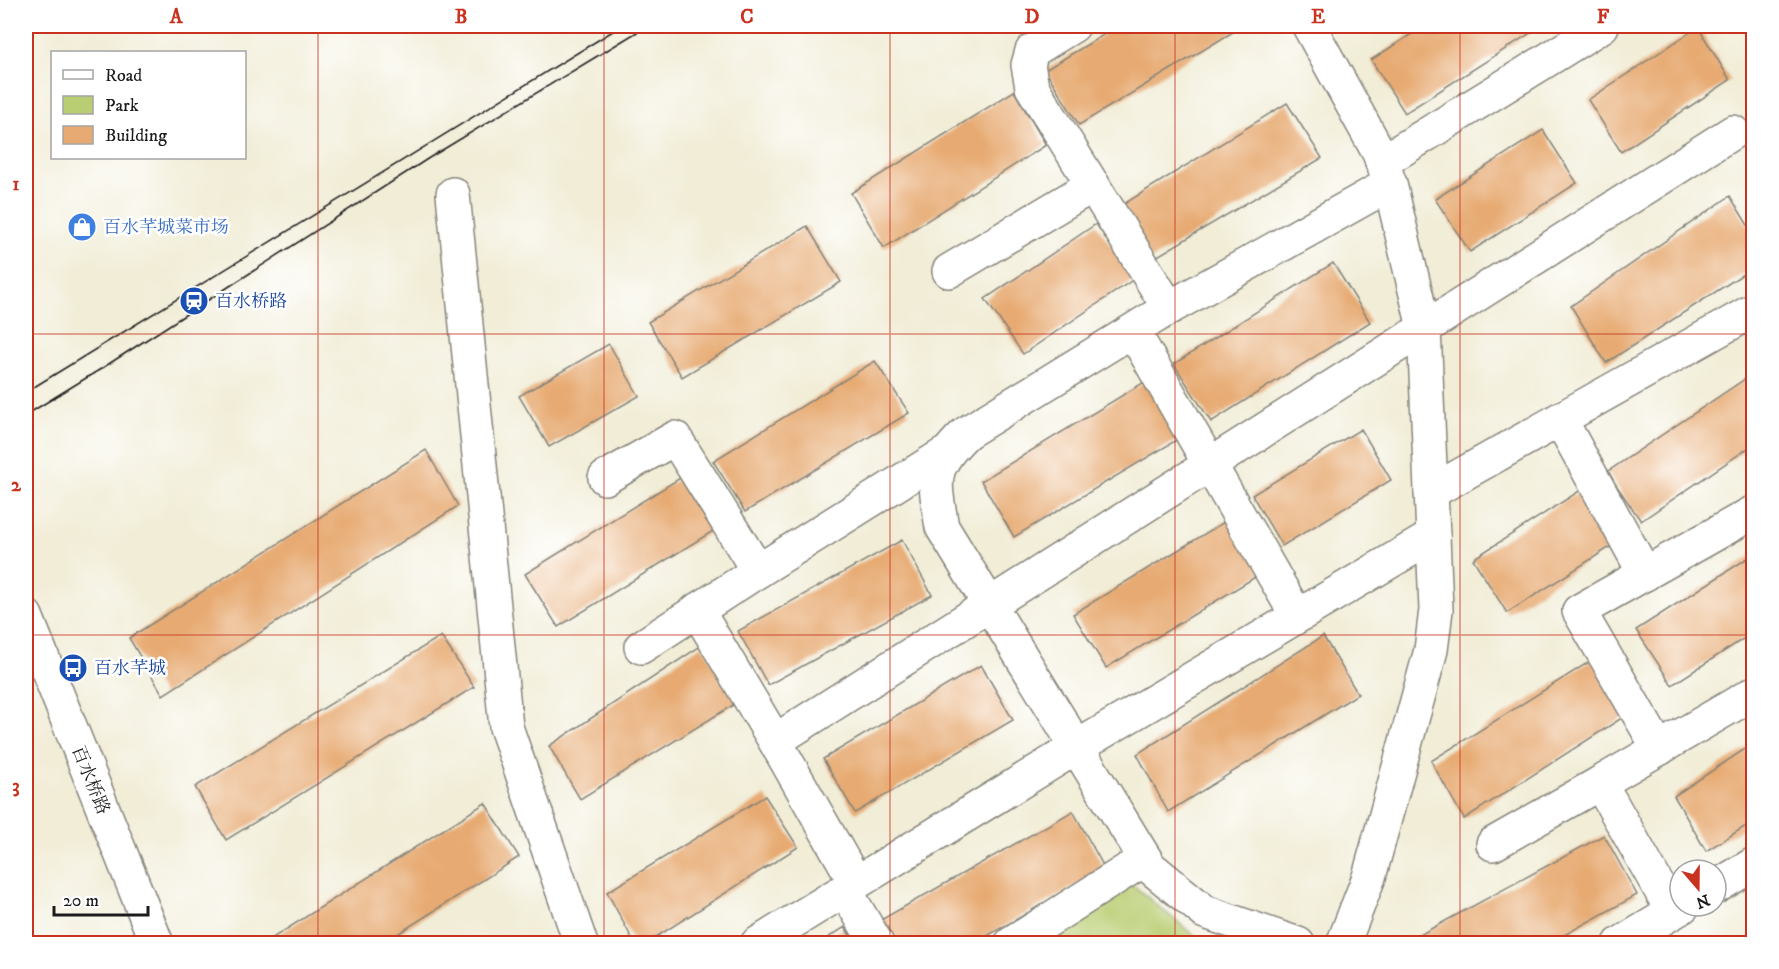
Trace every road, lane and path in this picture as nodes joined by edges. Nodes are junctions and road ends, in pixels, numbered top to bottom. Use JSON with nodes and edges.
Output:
{"nodes":[{"id":1,"x":1309,"y":26,"type":"edge"},
{"id":2,"x":1602,"y":26,"type":"edge"},
{"id":3,"x":1052,"y":31,"type":"edge"},
{"id":4,"x":1733,"y":132,"type":"dead end"},
{"id":5,"x":1386,"y":173,"type":"junction"},
{"id":6,"x":1093,"y":185,"type":"junction"},
{"id":7,"x":453,"y":194,"type":"dead end"},
{"id":8,"x":949,"y":271,"type":"dead end"},
{"id":9,"x":1169,"y":308,"type":"junction"},
{"id":10,"x":1754,"y":310,"type":"edge"},
{"id":11,"x":1424,"y":328,"type":"junction"},
{"id":12,"x":1132,"y":331,"type":"junction"},
{"id":13,"x":1560,"y":419,"type":"junction"},
{"id":14,"x":944,"y":455,"type":"junction"},
{"id":15,"x":1210,"y":463,"type":"junction"},
{"id":16,"x":606,"y":478,"type":"dead end"},
{"id":17,"x":1431,"y":492,"type":"junction"},
{"id":18,"x":1754,"y":512,"type":"edge"},
{"id":19,"x":1433,"y":536,"type":"junction"},
{"id":20,"x":758,"y":571,"type":"junction"},
{"id":21,"x":1645,"y":574,"type":"junction"},
{"id":22,"x":990,"y":604,"type":"junction"},
{"id":23,"x":697,"y":610,"type":"junction"},
{"id":24,"x":26,"y":616,"type":"edge"},
{"id":25,"x":1297,"y":616,"type":"junction"},
{"id":26,"x":641,"y":647,"type":"dead end"},
{"id":27,"x":1754,"y":693,"type":"edge"},
{"id":28,"x":775,"y":741,"type":"junction"},
{"id":29,"x":1077,"y":747,"type":"junction"},
{"id":30,"x":1659,"y":749,"type":"junction"},
{"id":31,"x":1600,"y":783,"type":"junction"},
{"id":32,"x":1493,"y":844,"type":"dead end"},
{"id":33,"x":1145,"y":859,"type":"junction"},
{"id":34,"x":1754,"y":864,"type":"edge"},
{"id":35,"x":1728,"y":879,"type":"edge"},
{"id":36,"x":850,"y":886,"type":"junction"},
{"id":37,"x":1668,"y":893,"type":"edge"},
{"id":38,"x":1668,"y":916,"type":"edge"},
{"id":39,"x":1628,"y":942,"type":"edge"},
{"id":40,"x":157,"y":944,"type":"edge"},
{"id":41,"x":581,"y":944,"type":"edge"},
{"id":42,"x":757,"y":944,"type":"edge"},
{"id":43,"x":877,"y":944,"type":"edge"},
{"id":44,"x":1011,"y":944,"type":"edge"},
{"id":45,"x":1298,"y":944,"type":"edge"},
{"id":46,"x":1343,"y":944,"type":"edge"}],
"edges":[{"from":1,"to":5,"type":"street"},
{"from":2,"to":5,"type":"street"},
{"from":3,"to":6,"type":"street"},
{"from":4,"to":11,"type":"street"},
{"from":5,"to":9,"type":"street"},
{"from":5,"to":11,"type":"street"},
{"from":6,"to":8,"type":"street"},
{"from":6,"to":9,"type":"street"},
{"from":7,"to":41,"type":"street"},
{"from":9,"to":12,"type":"street"},
{"from":10,"to":13,"type":"street"},
{"from":11,"to":15,"type":"street"},
{"from":11,"to":17,"type":"street"},
{"from":12,"to":14,"type":"street"},
{"from":12,"to":15,"type":"street"},
{"from":13,"to":17,"type":"street"},
{"from":13,"to":21,"type":"street"},
{"from":14,"to":20,"type":"street"},
{"from":14,"to":22,"type":"street"},
{"from":15,"to":22,"type":"street"},
{"from":15,"to":25,"type":"street"},
{"from":16,"to":20,"type":"street"},
{"from":17,"to":19,"type":"street"},
{"from":18,"to":21,"type":"street"},
{"from":19,"to":25,"type":"street"},
{"from":19,"to":46,"type":"street"},
{"from":20,"to":23,"type":"street"},
{"from":21,"to":30,"type":"street"},
{"from":22,"to":28,"type":"street"},
{"from":22,"to":29,"type":"street"},
{"from":23,"to":26,"type":"street"},
{"from":23,"to":28,"type":"street"},
{"from":24,"to":40,"type":"street","name":"百水桥路"},
{"from":25,"to":29,"type":"street"},
{"from":27,"to":30,"type":"street"},
{"from":28,"to":36,"type":"street"},
{"from":29,"to":33,"type":"street"},
{"from":29,"to":36,"type":"street"},
{"from":30,"to":31,"type":"street"},
{"from":31,"to":32,"type":"street"},
{"from":31,"to":37,"type":"street"},
{"from":33,"to":44,"type":"street"},
{"from":33,"to":45,"type":"street"},
{"from":34,"to":35,"type":"street"},
{"from":36,"to":42,"type":"street"},
{"from":36,"to":43,"type":"street"},
{"from":38,"to":39,"type":"street"}]}
